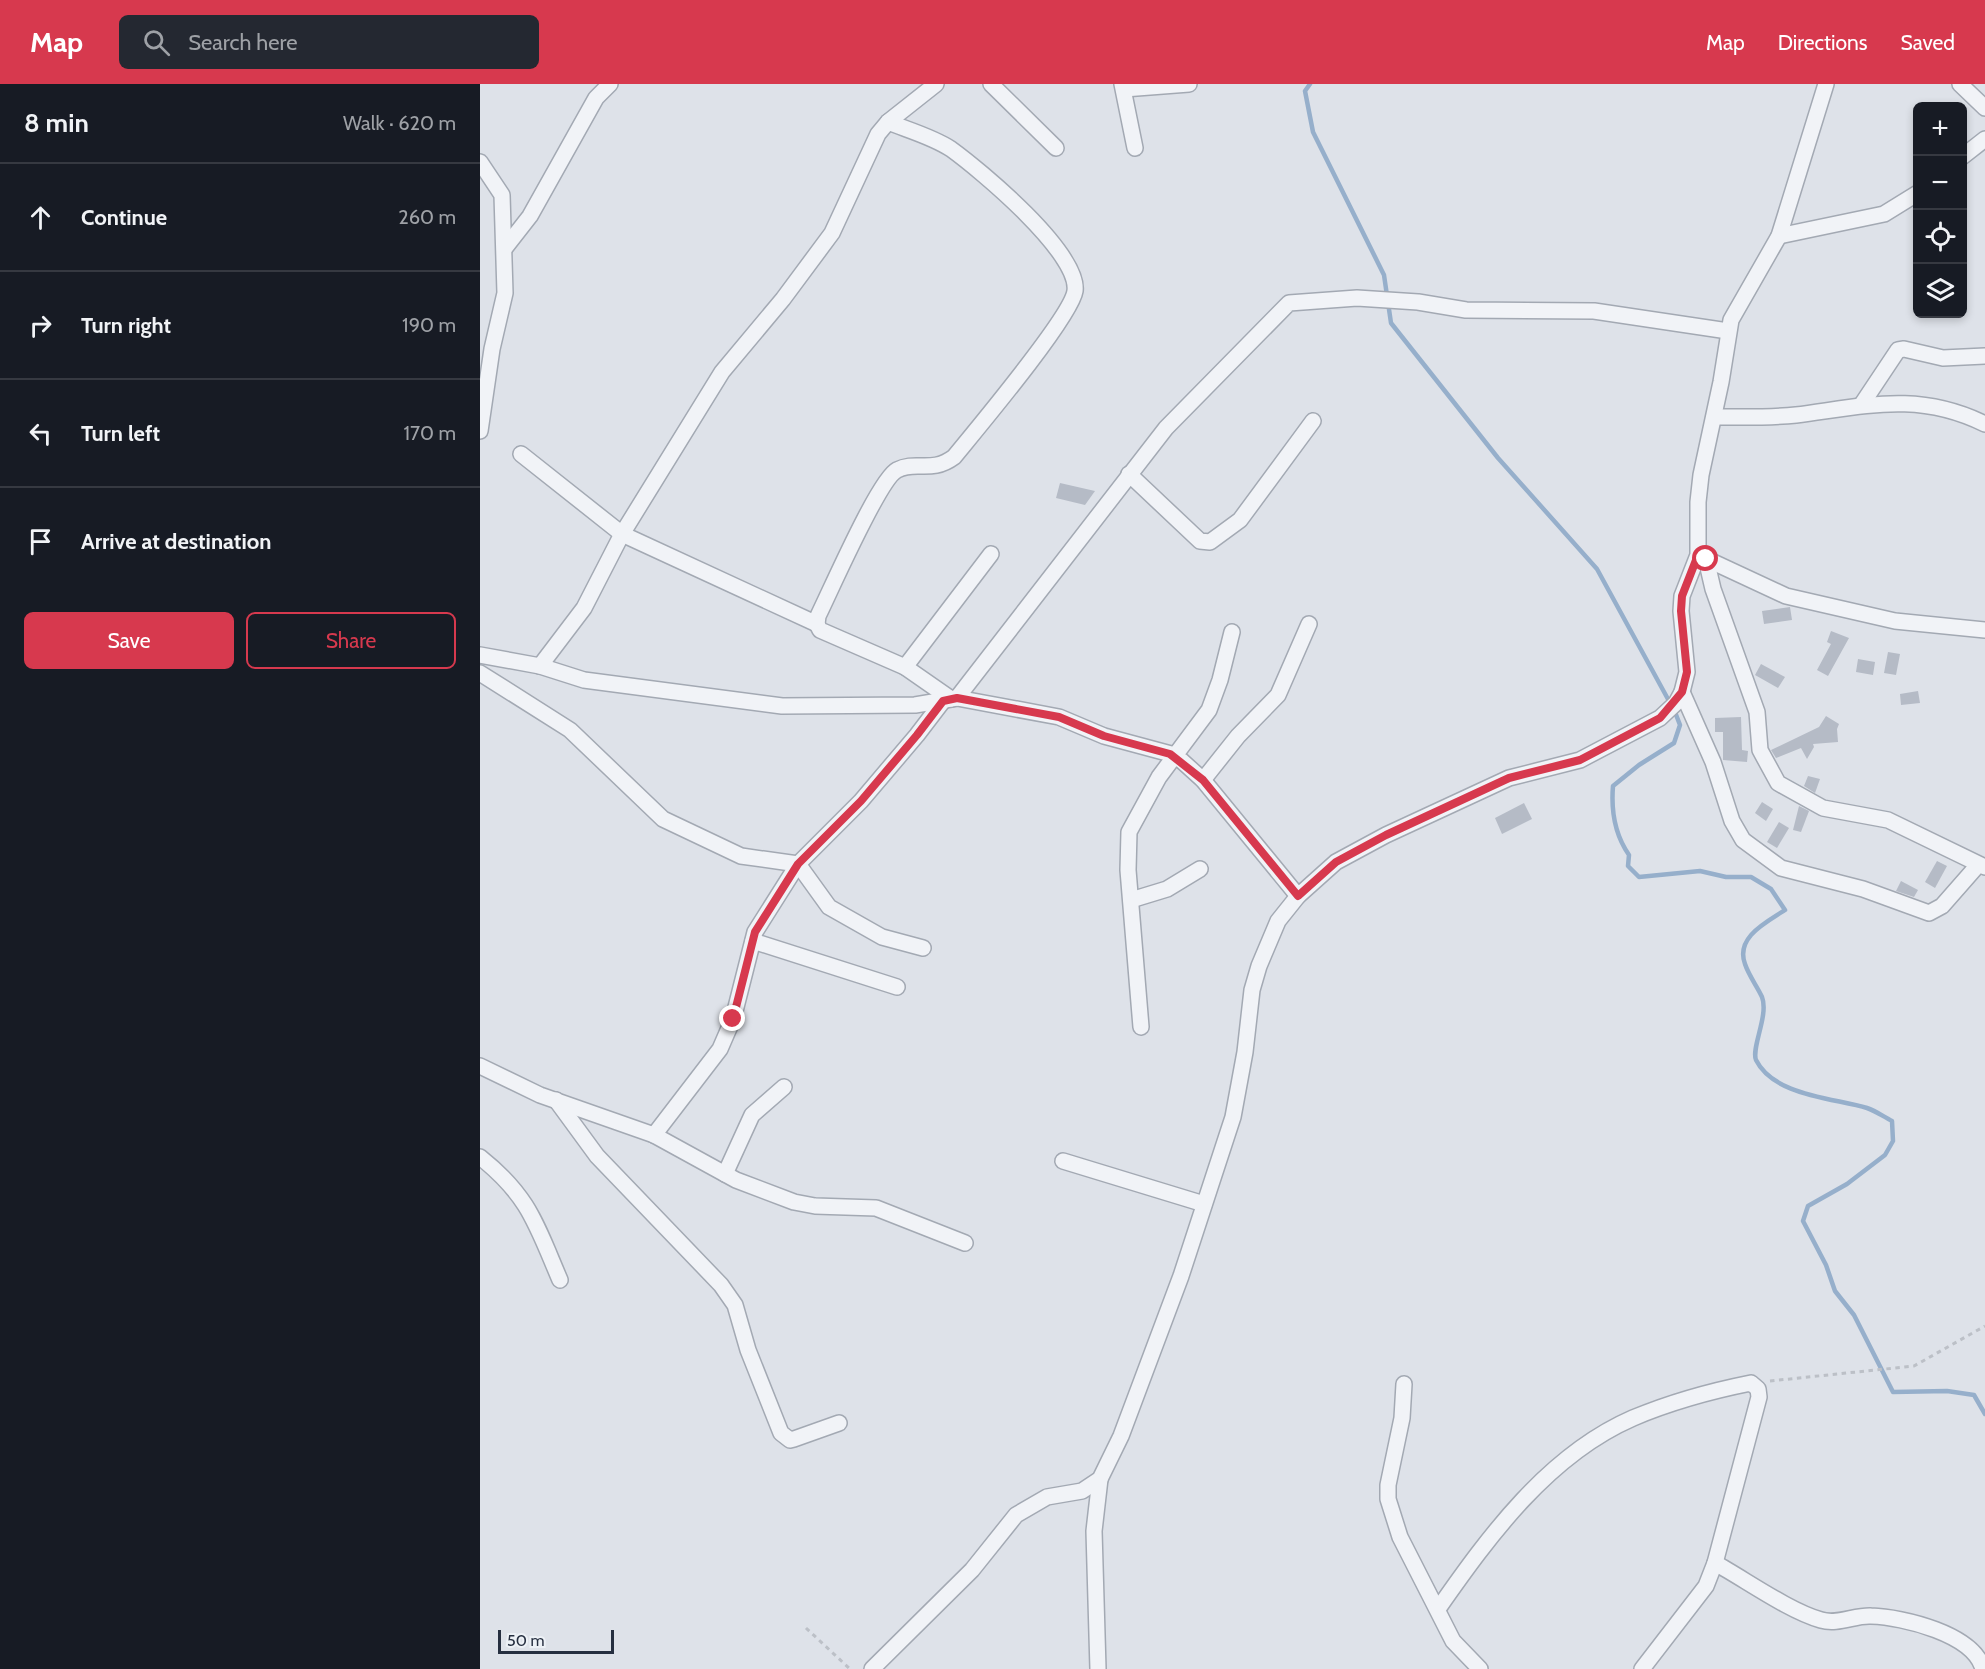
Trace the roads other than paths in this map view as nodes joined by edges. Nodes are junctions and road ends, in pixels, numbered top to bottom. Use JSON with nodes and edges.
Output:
{"nodes":[{"id":1,"x":610,"y":84,"type":"edge"},
{"id":2,"x":936,"y":84,"type":"edge"},
{"id":3,"x":991,"y":84,"type":"edge"},
{"id":4,"x":1189,"y":84,"type":"edge"},
{"id":5,"x":1826,"y":84,"type":"edge"},
{"id":6,"x":1960,"y":84,"type":"edge"},
{"id":7,"x":1123,"y":87,"type":"edge"},
{"id":8,"x":1985,"y":108,"type":"edge"},
{"id":9,"x":888,"y":122,"type":"junction"},
{"id":10,"x":1985,"y":139,"type":"edge"},
{"id":11,"x":1056,"y":148,"type":"dead end"},
{"id":12,"x":1135,"y":148,"type":"dead end"},
{"id":13,"x":1963,"y":156,"type":"edge"},
{"id":14,"x":480,"y":162,"type":"edge"},
{"id":15,"x":1913,"y":196,"type":"edge"},
{"id":16,"x":1779,"y":236,"type":"junction"},
{"id":17,"x":505,"y":248,"type":"junction"},
{"id":18,"x":1728,"y":331,"type":"junction"},
{"id":19,"x":486,"y":348,"type":"edge"},
{"id":20,"x":1985,"y":356,"type":"edge"},
{"id":21,"x":1862,"y":404,"type":"junction"},
{"id":22,"x":1714,"y":417,"type":"junction"},
{"id":23,"x":1312,"y":421,"type":"dead end"},
{"id":24,"x":1985,"y":424,"type":"edge"},
{"id":25,"x":480,"y":431,"type":"edge"},
{"id":26,"x":521,"y":454,"type":"dead end"},
{"id":27,"x":1129,"y":474,"type":"junction"},
{"id":28,"x":622,"y":534,"type":"junction"},
{"id":29,"x":991,"y":555,"type":"dead end"},
{"id":30,"x":1702,"y":557,"type":"junction"},
{"id":31,"x":817,"y":624,"type":"junction"},
{"id":32,"x":1309,"y":624,"type":"dead end"},
{"id":33,"x":1985,"y":630,"type":"edge"},
{"id":34,"x":1232,"y":632,"type":"dead end"},
{"id":35,"x":480,"y":655,"type":"edge"},
{"id":36,"x":540,"y":666,"type":"junction"},
{"id":37,"x":905,"y":667,"type":"junction"},
{"id":38,"x":480,"y":673,"type":"edge"},
{"id":39,"x":1682,"y":692,"type":"junction"},
{"id":40,"x":950,"y":699,"type":"junction"},
{"id":41,"x":1176,"y":757,"type":"junction"},
{"id":42,"x":1203,"y":780,"type":"junction"},
{"id":43,"x":798,"y":864,"type":"junction"},
{"id":44,"x":1981,"y":866,"type":"edge"},
{"id":45,"x":1200,"y":869,"type":"dead end"},
{"id":46,"x":1298,"y":896,"type":"junction"},
{"id":47,"x":1131,"y":900,"type":"junction"},
{"id":48,"x":753,"y":941,"type":"junction"},
{"id":49,"x":923,"y":948,"type":"dead end"},
{"id":50,"x":897,"y":987,"type":"dead end"},
{"id":51,"x":1141,"y":1027,"type":"dead end"},
{"id":52,"x":480,"y":1066,"type":"edge"},
{"id":53,"x":784,"y":1087,"type":"dead end"},
{"id":54,"x":556,"y":1100,"type":"junction"},
{"id":55,"x":654,"y":1135,"type":"junction"},
{"id":56,"x":480,"y":1156,"type":"edge"},
{"id":57,"x":1063,"y":1161,"type":"dead end"},
{"id":58,"x":725,"y":1174,"type":"junction"},
{"id":59,"x":1204,"y":1204,"type":"junction"},
{"id":60,"x":965,"y":1242,"type":"dead end"},
{"id":61,"x":560,"y":1280,"type":"dead end"},
{"id":62,"x":1404,"y":1384,"type":"dead end"},
{"id":63,"x":839,"y":1423,"type":"dead end"},
{"id":64,"x":1100,"y":1479,"type":"junction"},
{"id":65,"x":1715,"y":1563,"type":"junction"},
{"id":66,"x":1438,"y":1609,"type":"junction"},
{"id":67,"x":872,"y":1669,"type":"edge"},
{"id":68,"x":1098,"y":1669,"type":"edge"},
{"id":69,"x":1480,"y":1669,"type":"edge"},
{"id":70,"x":1642,"y":1669,"type":"edge"},
{"id":71,"x":1983,"y":1669,"type":"edge"}],
"edges":[{"from":1,"to":17,"type":"street"},
{"from":2,"to":9,"type":"street"},
{"from":3,"to":11,"type":"street"},
{"from":4,"to":7,"type":"street"},
{"from":5,"to":16,"type":"street"},
{"from":6,"to":8,"type":"street"},
{"from":7,"to":12,"type":"street"},
{"from":9,"to":28,"type":"street"},
{"from":9,"to":31,"type":"street"},
{"from":10,"to":13,"type":"street"},
{"from":14,"to":17,"type":"street"},
{"from":15,"to":16,"type":"street"},
{"from":16,"to":18,"type":"street"},
{"from":17,"to":19,"type":"street"},
{"from":18,"to":22,"type":"street"},
{"from":18,"to":27,"type":"street"},
{"from":19,"to":25,"type":"street"},
{"from":20,"to":21,"type":"street"},
{"from":21,"to":22,"type":"street"},
{"from":21,"to":24,"type":"street"},
{"from":22,"to":30,"type":"street"},
{"from":23,"to":27,"type":"street"},
{"from":26,"to":28,"type":"street"},
{"from":27,"to":40,"type":"street"},
{"from":28,"to":31,"type":"street"},
{"from":28,"to":36,"type":"street"},
{"from":29,"to":37,"type":"street"},
{"from":30,"to":33,"type":"street"},
{"from":30,"to":39,"type":"street"},
{"from":30,"to":44,"type":"street"},
{"from":31,"to":37,"type":"street"},
{"from":32,"to":42,"type":"street"},
{"from":34,"to":41,"type":"street"},
{"from":35,"to":36,"type":"street"},
{"from":36,"to":40,"type":"street"},
{"from":37,"to":40,"type":"street"},
{"from":38,"to":43,"type":"street"},
{"from":39,"to":44,"type":"street"},
{"from":39,"to":46,"type":"street"},
{"from":40,"to":41,"type":"street"},
{"from":40,"to":43,"type":"street"},
{"from":41,"to":42,"type":"street"},
{"from":41,"to":47,"type":"street"},
{"from":42,"to":46,"type":"street"},
{"from":43,"to":48,"type":"street"},
{"from":43,"to":49,"type":"street"},
{"from":45,"to":47,"type":"street"},
{"from":46,"to":59,"type":"street"},
{"from":47,"to":51,"type":"street"},
{"from":48,"to":50,"type":"street"},
{"from":48,"to":55,"type":"street"},
{"from":52,"to":54,"type":"street"},
{"from":53,"to":58,"type":"street"},
{"from":54,"to":55,"type":"street"},
{"from":54,"to":63,"type":"street"},
{"from":55,"to":58,"type":"street"},
{"from":56,"to":61,"type":"street"},
{"from":57,"to":59,"type":"street"},
{"from":58,"to":60,"type":"street"},
{"from":59,"to":64,"type":"street"},
{"from":62,"to":66,"type":"street"},
{"from":64,"to":67,"type":"street"},
{"from":64,"to":68,"type":"street"},
{"from":65,"to":66,"type":"street"},
{"from":65,"to":70,"type":"street"},
{"from":65,"to":71,"type":"street"},
{"from":66,"to":69,"type":"street"}]}
